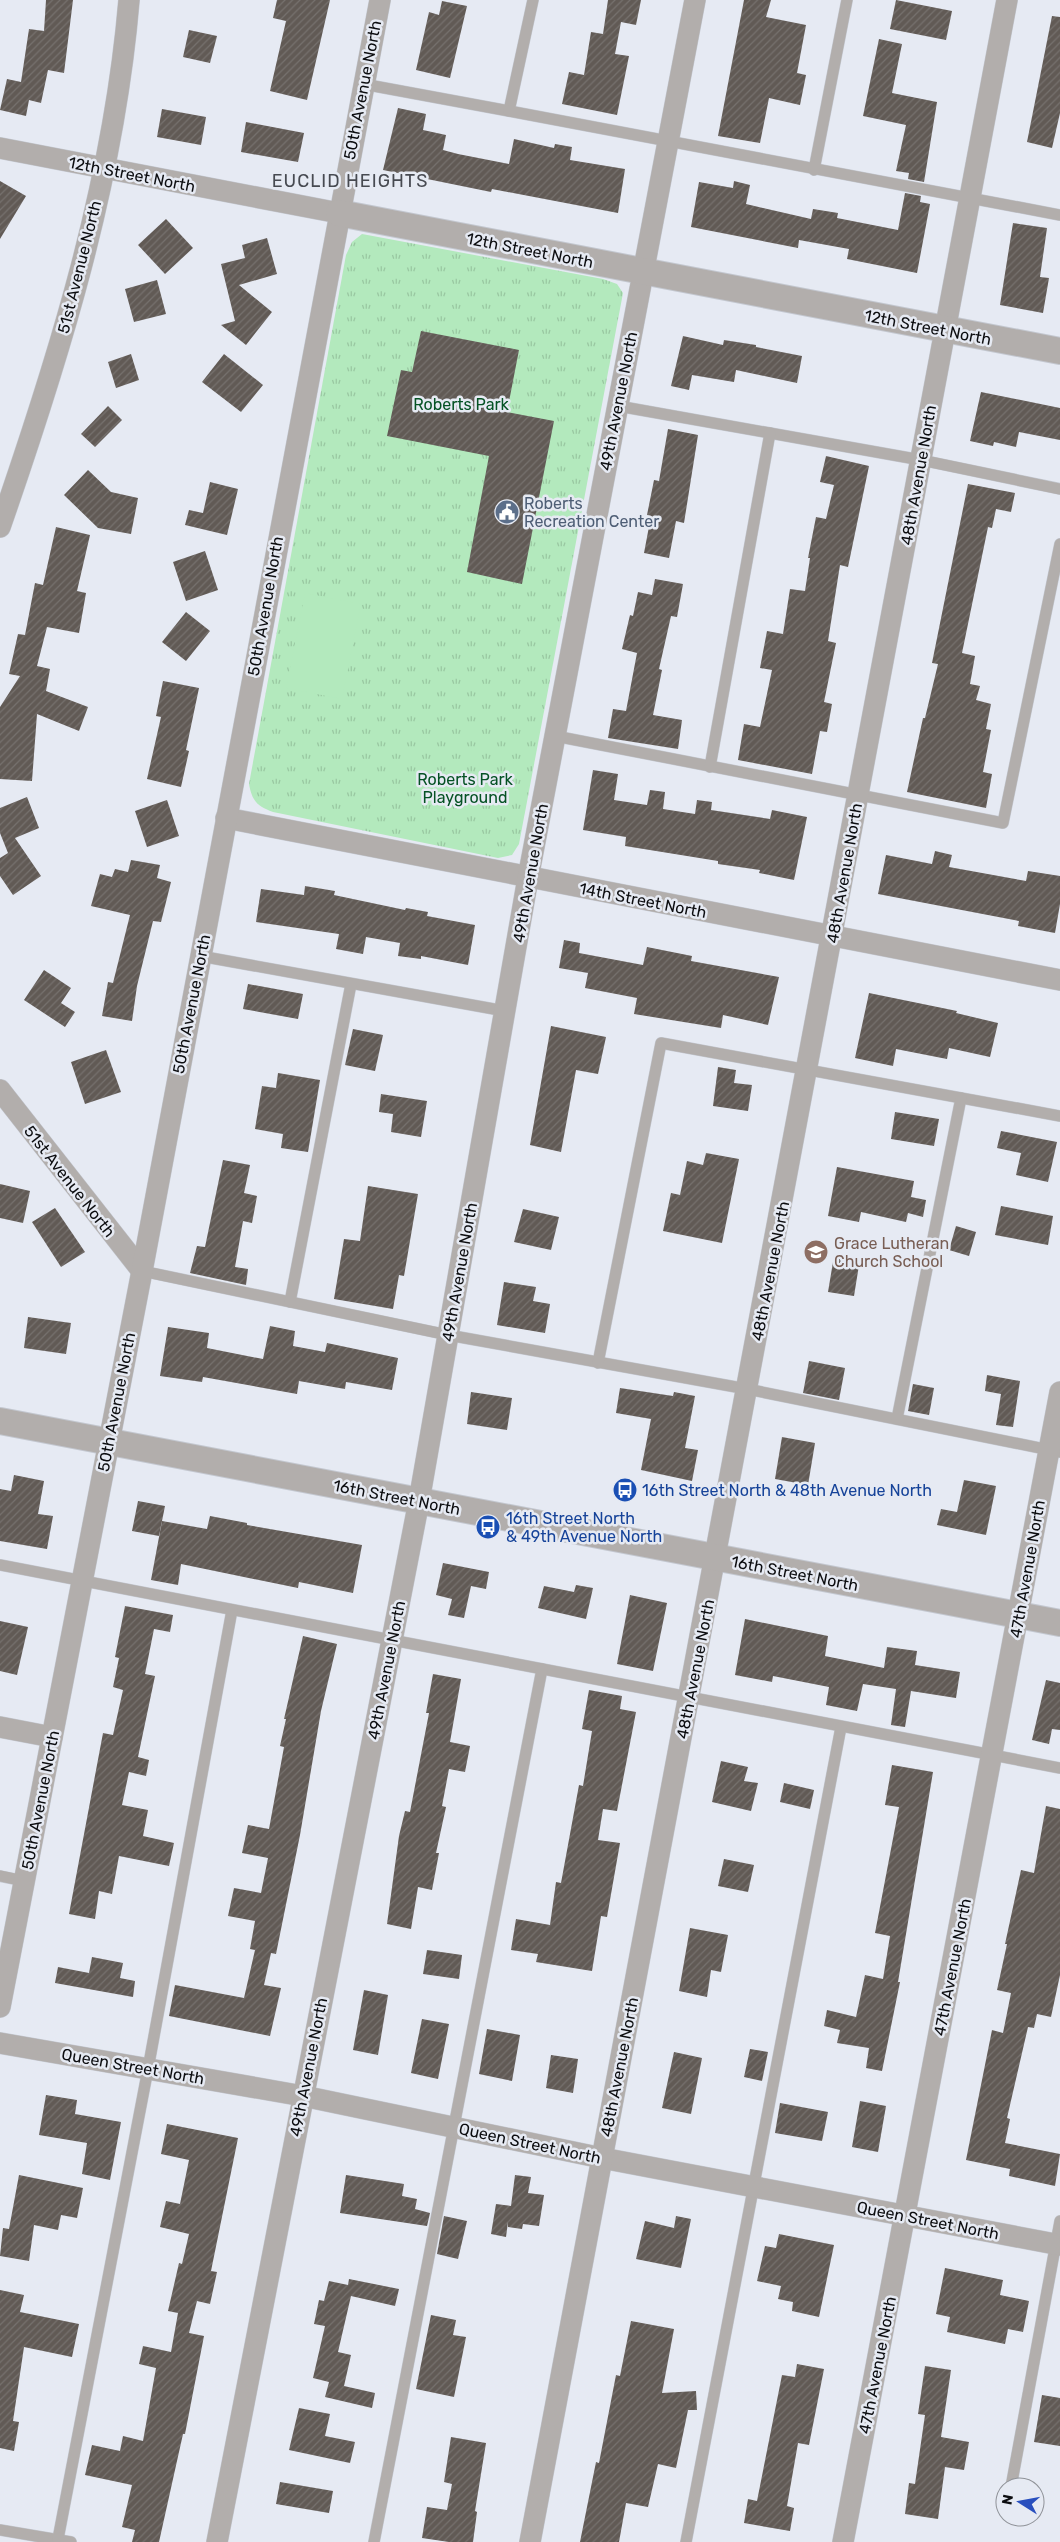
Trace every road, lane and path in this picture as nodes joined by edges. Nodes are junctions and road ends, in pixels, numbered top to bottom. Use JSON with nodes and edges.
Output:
{"nodes":[{"id":1,"x":129,"y":0,"type":"edge"},
{"id":2,"x":380,"y":0,"type":"edge"},
{"id":3,"x":533,"y":0,"type":"edge"},
{"id":4,"x":695,"y":0,"type":"edge"},
{"id":5,"x":847,"y":0,"type":"edge"},
{"id":6,"x":1007,"y":0,"type":"edge"},
{"id":7,"x":363,"y":84,"type":"junction"},
{"id":8,"x":510,"y":111,"type":"junction"},
{"id":9,"x":667,"y":142,"type":"junction"},
{"id":10,"x":0,"y":148,"type":"edge"},
{"id":11,"x":104,"y":168,"type":"junction"},
{"id":12,"x":814,"y":170,"type":"junction"},
{"id":13,"x":970,"y":199,"type":"junction"},
{"id":14,"x":338,"y":213,"type":"junction"},
{"id":15,"x":1060,"y":215,"type":"edge"},
{"id":16,"x":642,"y":273,"type":"junction"},
{"id":17,"x":945,"y":330,"type":"junction"},
{"id":18,"x":1060,"y":351,"type":"edge"},
{"id":19,"x":618,"y":406,"type":"junction"},
{"id":20,"x":770,"y":433,"type":"junction"},
{"id":21,"x":921,"y":460,"type":"junction"},
{"id":22,"x":1060,"y":489,"type":"edge"},
{"id":23,"x":0,"y":527,"type":"edge"},
{"id":24,"x":1060,"y":544,"type":"edge"},
{"id":25,"x":555,"y":736,"type":"junction"},
{"id":26,"x":710,"y":767,"type":"junction"},
{"id":27,"x":858,"y":797,"type":"junction"},
{"id":28,"x":226,"y":818,"type":"junction"},
{"id":29,"x":528,"y":878,"type":"junction"},
{"id":30,"x":832,"y":937,"type":"junction"},
{"id":31,"x":200,"y":956,"type":"junction"},
{"id":32,"x":1060,"y":980,"type":"edge"},
{"id":33,"x":351,"y":984,"type":"junction"},
{"id":34,"x":505,"y":1011,"type":"junction"},
{"id":35,"x":807,"y":1070,"type":"junction"},
{"id":36,"x":0,"y":1093,"type":"edge"},
{"id":37,"x":961,"y":1098,"type":"junction"},
{"id":38,"x":1060,"y":1116,"type":"edge"},
{"id":39,"x":142,"y":1271,"type":"junction"},
{"id":40,"x":290,"y":1302,"type":"junction"},
{"id":41,"x":448,"y":1336,"type":"junction"},
{"id":42,"x":598,"y":1363,"type":"junction"},
{"id":43,"x":747,"y":1389,"type":"junction"},
{"id":44,"x":1060,"y":1392,"type":"edge"},
{"id":45,"x":897,"y":1419,"type":"junction"},
{"id":46,"x":0,"y":1421,"type":"edge"},
{"id":47,"x":109,"y":1442,"type":"junction"},
{"id":48,"x":1055,"y":1451,"type":"edge"},
{"id":49,"x":419,"y":1501,"type":"junction"},
{"id":50,"x":716,"y":1558,"type":"junction"},
{"id":51,"x":0,"y":1565,"type":"edge"},
{"id":52,"x":82,"y":1581,"type":"junction"},
{"id":53,"x":232,"y":1610,"type":"junction"},
{"id":54,"x":1019,"y":1616,"type":"junction"},
{"id":55,"x":1060,"y":1624,"type":"edge"},
{"id":56,"x":392,"y":1640,"type":"junction"},
{"id":57,"x":542,"y":1669,"type":"junction"},
{"id":58,"x":689,"y":1698,"type":"junction"},
{"id":59,"x":0,"y":1727,"type":"edge"},
{"id":60,"x":841,"y":1727,"type":"junction"},
{"id":61,"x":52,"y":1737,"type":"junction"},
{"id":62,"x":992,"y":1755,"type":"junction"},
{"id":63,"x":1060,"y":1768,"type":"edge"},
{"id":64,"x":0,"y":1876,"type":"edge"},
{"id":65,"x":24,"y":1881,"type":"junction"},
{"id":66,"x":0,"y":2008,"type":"edge"},
{"id":67,"x":0,"y":2043,"type":"edge"},
{"id":68,"x":148,"y":2069,"type":"junction"},
{"id":69,"x":303,"y":2096,"type":"junction"},
{"id":70,"x":453,"y":2128,"type":"junction"},
{"id":71,"x":602,"y":2158,"type":"junction"},
{"id":72,"x":754,"y":2187,"type":"junction"},
{"id":73,"x":905,"y":2216,"type":"junction"},
{"id":74,"x":1060,"y":2221,"type":"edge"},
{"id":75,"x":1058,"y":2245,"type":"edge"},
{"id":76,"x":1013,"y":2477,"type":"edge"},
{"id":77,"x":0,"y":2530,"type":"edge"},
{"id":78,"x":58,"y":2540,"type":"junction"},
{"id":79,"x":71,"y":2542,"type":"edge"},
{"id":80,"x":217,"y":2542,"type":"edge"},
{"id":81,"x":374,"y":2542,"type":"edge"},
{"id":82,"x":530,"y":2542,"type":"edge"},
{"id":83,"x":686,"y":2542,"type":"edge"},
{"id":84,"x":843,"y":2542,"type":"edge"}],
"edges":[{"from":1,"to":11,"type":"street","name":"51st Avenue North"},
{"from":2,"to":7,"type":"street","name":"50th Avenue North"},
{"from":3,"to":8,"type":"lane"},
{"from":4,"to":9,"type":"street","name":"49th Avenue North"},
{"from":5,"to":12,"type":"lane"},
{"from":6,"to":13,"type":"street","name":"48th Avenue North"},
{"from":7,"to":8,"type":"lane"},
{"from":7,"to":14,"type":"street","name":"50th Avenue North"},
{"from":8,"to":9,"type":"lane"},
{"from":9,"to":12,"type":"lane"},
{"from":9,"to":16,"type":"street","name":"49th Avenue North"},
{"from":10,"to":11,"type":"street","name":"12th Street North"},
{"from":11,"to":14,"type":"street","name":"12th Street North"},
{"from":11,"to":23,"type":"street","name":"51st Avenue North"},
{"from":12,"to":13,"type":"lane"},
{"from":13,"to":15,"type":"lane"},
{"from":13,"to":17,"type":"street","name":"48th Avenue North"},
{"from":14,"to":16,"type":"street","name":"12th Street North"},
{"from":14,"to":28,"type":"street","name":"50th Avenue North"},
{"from":16,"to":17,"type":"street","name":"12th Street North"},
{"from":16,"to":19,"type":"street","name":"49th Avenue North"},
{"from":17,"to":18,"type":"street","name":"12th Street North"},
{"from":17,"to":21,"type":"street","name":"48th Avenue North"},
{"from":19,"to":20,"type":"lane"},
{"from":19,"to":25,"type":"street","name":"49th Avenue North"},
{"from":20,"to":21,"type":"lane"},
{"from":20,"to":26,"type":"lane"},
{"from":21,"to":22,"type":"lane"},
{"from":21,"to":27,"type":"street","name":"48th Avenue North"},
{"from":24,"to":27,"type":"lane"},
{"from":25,"to":26,"type":"lane"},
{"from":25,"to":29,"type":"street","name":"49th Avenue North"},
{"from":26,"to":27,"type":"lane"},
{"from":27,"to":30,"type":"street","name":"48th Avenue North"},
{"from":28,"to":29,"type":"street","name":"14th Street North"},
{"from":28,"to":31,"type":"street","name":"50th Avenue North"},
{"from":29,"to":30,"type":"street","name":"14th Street North"},
{"from":29,"to":34,"type":"street","name":"49th Avenue North"},
{"from":30,"to":32,"type":"street","name":"14th Street North"},
{"from":30,"to":35,"type":"street","name":"48th Avenue North"},
{"from":31,"to":33,"type":"lane"},
{"from":31,"to":39,"type":"street","name":"50th Avenue North"},
{"from":33,"to":34,"type":"lane"},
{"from":33,"to":40,"type":"lane"},
{"from":34,"to":41,"type":"street","name":"49th Avenue North"},
{"from":35,"to":37,"type":"lane"},
{"from":35,"to":42,"type":"lane"},
{"from":35,"to":43,"type":"street","name":"48th Avenue North"},
{"from":36,"to":39,"type":"street","name":"51st Avenue North"},
{"from":37,"to":38,"type":"lane"},
{"from":37,"to":45,"type":"lane"},
{"from":39,"to":40,"type":"lane"},
{"from":39,"to":47,"type":"street","name":"50th Avenue North"},
{"from":40,"to":41,"type":"lane"},
{"from":41,"to":42,"type":"lane"},
{"from":41,"to":49,"type":"street","name":"49th Avenue North"},
{"from":42,"to":43,"type":"lane"},
{"from":43,"to":45,"type":"lane"},
{"from":43,"to":50,"type":"street","name":"48th Avenue North"},
{"from":44,"to":48,"type":"street","name":"47th Avenue North"},
{"from":45,"to":48,"type":"lane"},
{"from":46,"to":47,"type":"street","name":"16th Street North"},
{"from":47,"to":49,"type":"street","name":"16th Street North"},
{"from":47,"to":52,"type":"street","name":"50th Avenue North"},
{"from":48,"to":54,"type":"street","name":"47th Avenue North"},
{"from":49,"to":50,"type":"street","name":"16th Street North"},
{"from":49,"to":56,"type":"street","name":"49th Avenue North"},
{"from":50,"to":54,"type":"street","name":"16th Street North"},
{"from":50,"to":58,"type":"street","name":"48th Avenue North"},
{"from":51,"to":52,"type":"lane"},
{"from":52,"to":53,"type":"lane"},
{"from":52,"to":61,"type":"street","name":"50th Avenue North"},
{"from":53,"to":56,"type":"lane"},
{"from":53,"to":68,"type":"lane"},
{"from":54,"to":55,"type":"street","name":"16th Street North"},
{"from":54,"to":62,"type":"street","name":"47th Avenue North"},
{"from":56,"to":57,"type":"lane"},
{"from":56,"to":69,"type":"street","name":"49th Avenue North"},
{"from":57,"to":58,"type":"lane"},
{"from":57,"to":70,"type":"lane"},
{"from":58,"to":60,"type":"lane"},
{"from":58,"to":71,"type":"street","name":"48th Avenue North"},
{"from":59,"to":61,"type":"street"},
{"from":60,"to":62,"type":"lane"},
{"from":60,"to":72,"type":"lane"},
{"from":61,"to":65,"type":"street","name":"50th Avenue North"},
{"from":62,"to":63,"type":"lane"},
{"from":62,"to":73,"type":"street","name":"47th Avenue North"},
{"from":64,"to":65,"type":"lane"},
{"from":65,"to":66,"type":"street","name":"50th Avenue North"},
{"from":67,"to":68,"type":"street","name":"Queen Street North"},
{"from":68,"to":69,"type":"street","name":"Queen Street North"},
{"from":68,"to":78,"type":"lane"},
{"from":69,"to":70,"type":"street","name":"Queen Street North"},
{"from":69,"to":80,"type":"street","name":"49th Avenue North"},
{"from":70,"to":71,"type":"street","name":"Queen Street North"},
{"from":70,"to":81,"type":"lane"},
{"from":71,"to":72,"type":"street","name":"Queen Street North"},
{"from":71,"to":82,"type":"street","name":"48th Avenue North"},
{"from":72,"to":73,"type":"street","name":"Queen Street North"},
{"from":72,"to":83,"type":"lane"},
{"from":73,"to":75,"type":"street","name":"Queen Street North"},
{"from":73,"to":84,"type":"street","name":"47th Avenue North"},
{"from":74,"to":75,"type":"lane"},
{"from":75,"to":76,"type":"lane"},
{"from":77,"to":78,"type":"lane"},
{"from":78,"to":79,"type":"lane"}]}
